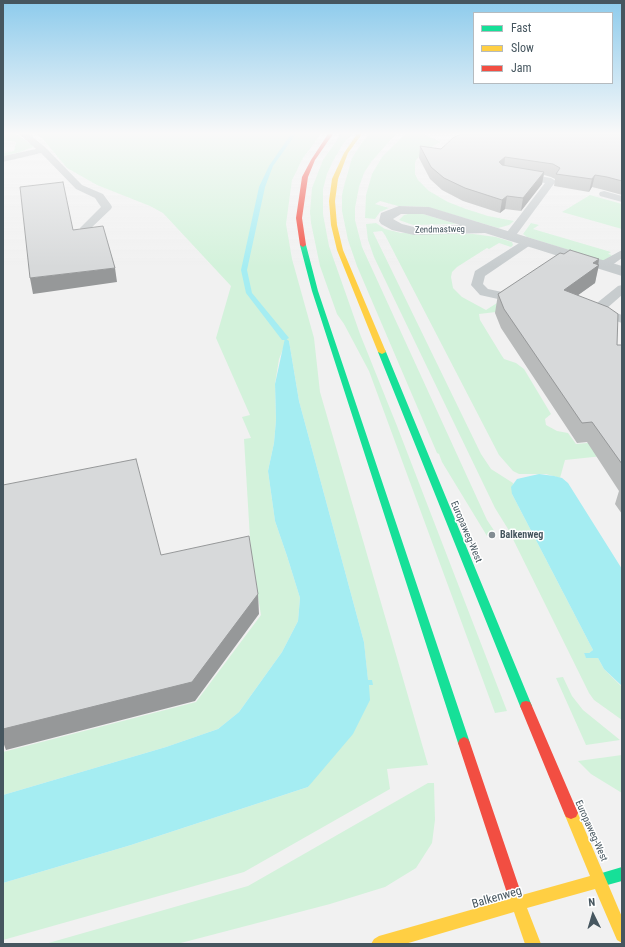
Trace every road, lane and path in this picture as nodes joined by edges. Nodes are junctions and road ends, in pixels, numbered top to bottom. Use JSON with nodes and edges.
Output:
{"nodes":[{"id":1,"x":70,"y":178,"type":"edge"},
{"id":2,"x":305,"y":178,"type":"edge"},
{"id":3,"x":335,"y":178,"type":"edge"},
{"id":4,"x":532,"y":178,"type":"edge"},
{"id":5,"x":604,"y":194,"type":"edge"},
{"id":6,"x":622,"y":199,"type":"edge"},
{"id":7,"x":85,"y":228,"type":"edge"},
{"id":8,"x":486,"y":229,"type":"junction"},
{"id":9,"x":510,"y":236,"type":"junction"},
{"id":10,"x":528,"y":242,"type":"junction"},
{"id":11,"x":622,"y":253,"type":"edge"},
{"id":12,"x":604,"y":265,"type":"junction"},
{"id":13,"x":622,"y":271,"type":"edge"},
{"id":14,"x":622,"y":289,"type":"edge"},
{"id":15,"x":498,"y":296,"type":"edge"},
{"id":16,"x":622,"y":319,"type":"edge"},
{"id":17,"x":622,"y":874,"type":"edge"},
{"id":18,"x":600,"y":880,"type":"junction"},
{"id":19,"x":518,"y":904,"type":"junction"},
{"id":20,"x":622,"y":935,"type":"edge"},
{"id":21,"x":379,"y":944,"type":"edge"},
{"id":22,"x":533,"y":944,"type":"edge"}],
"edges":[{"from":1,"to":7,"type":"lane"},
{"from":2,"to":19,"type":"main road"},
{"from":3,"to":18,"type":"main road","name":"Europaweg-West"},
{"from":4,"to":9,"type":"lane"},
{"from":5,"to":6,"type":"lane"},
{"from":8,"to":8,"type":"street","name":"Zendmastweg"},
{"from":8,"to":9,"type":"street","name":"Zendmastweg"},
{"from":9,"to":10,"type":"street","name":"Zendmastweg"},
{"from":10,"to":12,"type":"street","name":"Zendmastweg"},
{"from":10,"to":15,"type":"lane"},
{"from":11,"to":12,"type":"lane"},
{"from":12,"to":13,"type":"street","name":"Zendmastweg"},
{"from":14,"to":16,"type":"lane"},
{"from":17,"to":18,"type":"main road","name":"Balkenweg"},
{"from":18,"to":19,"type":"main road","name":"Balkenweg"},
{"from":18,"to":20,"type":"main road","name":"Europaweg-West"},
{"from":19,"to":21,"type":"main road","name":"Balkenweg"},
{"from":19,"to":22,"type":"main road"}]}
